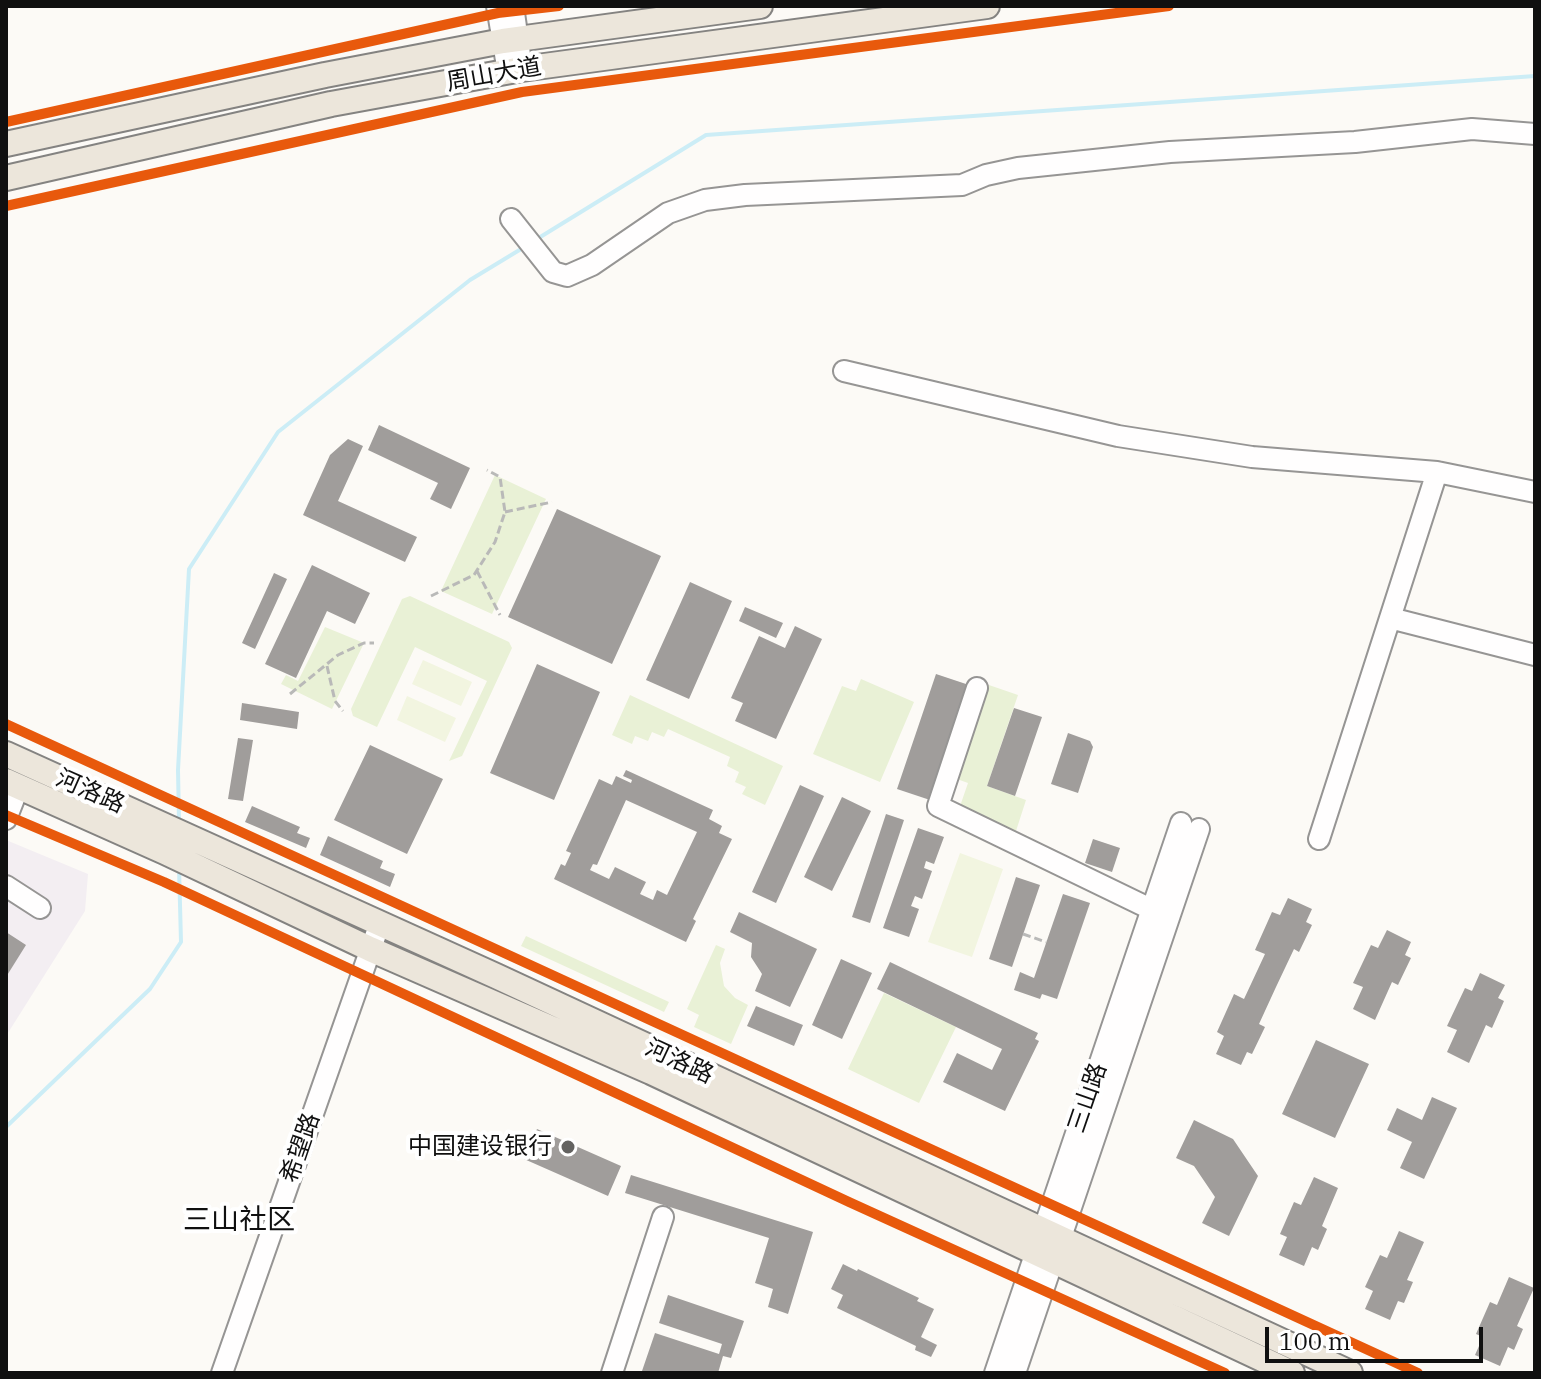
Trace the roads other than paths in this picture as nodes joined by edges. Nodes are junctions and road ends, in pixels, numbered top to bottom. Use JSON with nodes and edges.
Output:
{"nodes":[{"id":1,"x":497,"y":6,"type":"edge"},
{"id":2,"x":513,"y":6,"type":"edge"},
{"id":3,"x":760,"y":6,"type":"edge"},
{"id":4,"x":987,"y":6,"type":"edge"},
{"id":5,"x":511,"y":40,"type":"junction"},
{"id":6,"x":515,"y":70,"type":"junction"},
{"id":7,"x":1535,"y":134,"type":"edge"},
{"id":8,"x":6,"y":144,"type":"edge"},
{"id":9,"x":6,"y":178,"type":"edge"},
{"id":10,"x":511,"y":219,"type":"dead end"},
{"id":11,"x":844,"y":371,"type":"dead end"},
{"id":12,"x":1437,"y":472,"type":"junction"},
{"id":13,"x":1535,"y":492,"type":"edge"},
{"id":14,"x":1390,"y":618,"type":"junction"},
{"id":15,"x":1535,"y":655,"type":"edge"},
{"id":16,"x":977,"y":688,"type":"dead end"},
{"id":17,"x":6,"y":754,"type":"edge"},
{"id":18,"x":13,"y":783,"type":"edge"},
{"id":19,"x":6,"y":819,"type":"edge"},
{"id":20,"x":1190,"y":826,"type":"dead end"},
{"id":21,"x":1319,"y":839,"type":"dead end"},
{"id":22,"x":6,"y":886,"type":"edge"},
{"id":23,"x":40,"y":908,"type":"dead end"},
{"id":24,"x":1160,"y":914,"type":"junction"},
{"id":25,"x":381,"y":923,"type":"junction"},
{"id":26,"x":370,"y":949,"type":"junction"},
{"id":27,"x":663,"y":1217,"type":"dead end"},
{"id":28,"x":1047,"y":1246,"type":"junction"},
{"id":29,"x":222,"y":1373,"type":"edge"},
{"id":30,"x":612,"y":1373,"type":"edge"},
{"id":31,"x":995,"y":1373,"type":"edge"},
{"id":32,"x":1015,"y":1373,"type":"edge"},
{"id":33,"x":1292,"y":1373,"type":"edge"},
{"id":34,"x":1350,"y":1373,"type":"edge"}],
"edges":[{"from":1,"to":5,"type":"street"},
{"from":2,"to":5,"type":"street"},
{"from":3,"to":5,"type":"main road","name":"周山大道"},
{"from":4,"to":6,"type":"main road","name":"周山大道"},
{"from":5,"to":6,"type":"street"},
{"from":5,"to":8,"type":"main road","name":"周山大道"},
{"from":6,"to":9,"type":"main road","name":"周山大道"},
{"from":7,"to":10,"type":"street"},
{"from":11,"to":12,"type":"street"},
{"from":12,"to":13,"type":"street"},
{"from":12,"to":14,"type":"street"},
{"from":14,"to":15,"type":"street"},
{"from":14,"to":21,"type":"street"},
{"from":16,"to":24,"type":"street"},
{"from":17,"to":25,"type":"main road","name":"河洛路"},
{"from":18,"to":19,"type":"street"},
{"from":18,"to":26,"type":"main road","name":"河洛路"},
{"from":20,"to":24,"type":"street","name":"三山路"},
{"from":22,"to":23,"type":"street"},
{"from":24,"to":28,"type":"street","name":"三山路"},
{"from":25,"to":26,"type":"street","name":"希望路"},
{"from":25,"to":28,"type":"main road","name":"河洛路"},
{"from":26,"to":28,"type":"main road","name":"河洛路"},
{"from":26,"to":29,"type":"street","name":"希望路"},
{"from":27,"to":30,"type":"street"},
{"from":28,"to":31,"type":"street","name":"三山路"},
{"from":28,"to":32,"type":"street","name":"三山路"},
{"from":28,"to":33,"type":"main road","name":"河洛路"},
{"from":28,"to":34,"type":"main road","name":"河洛路"}]}
